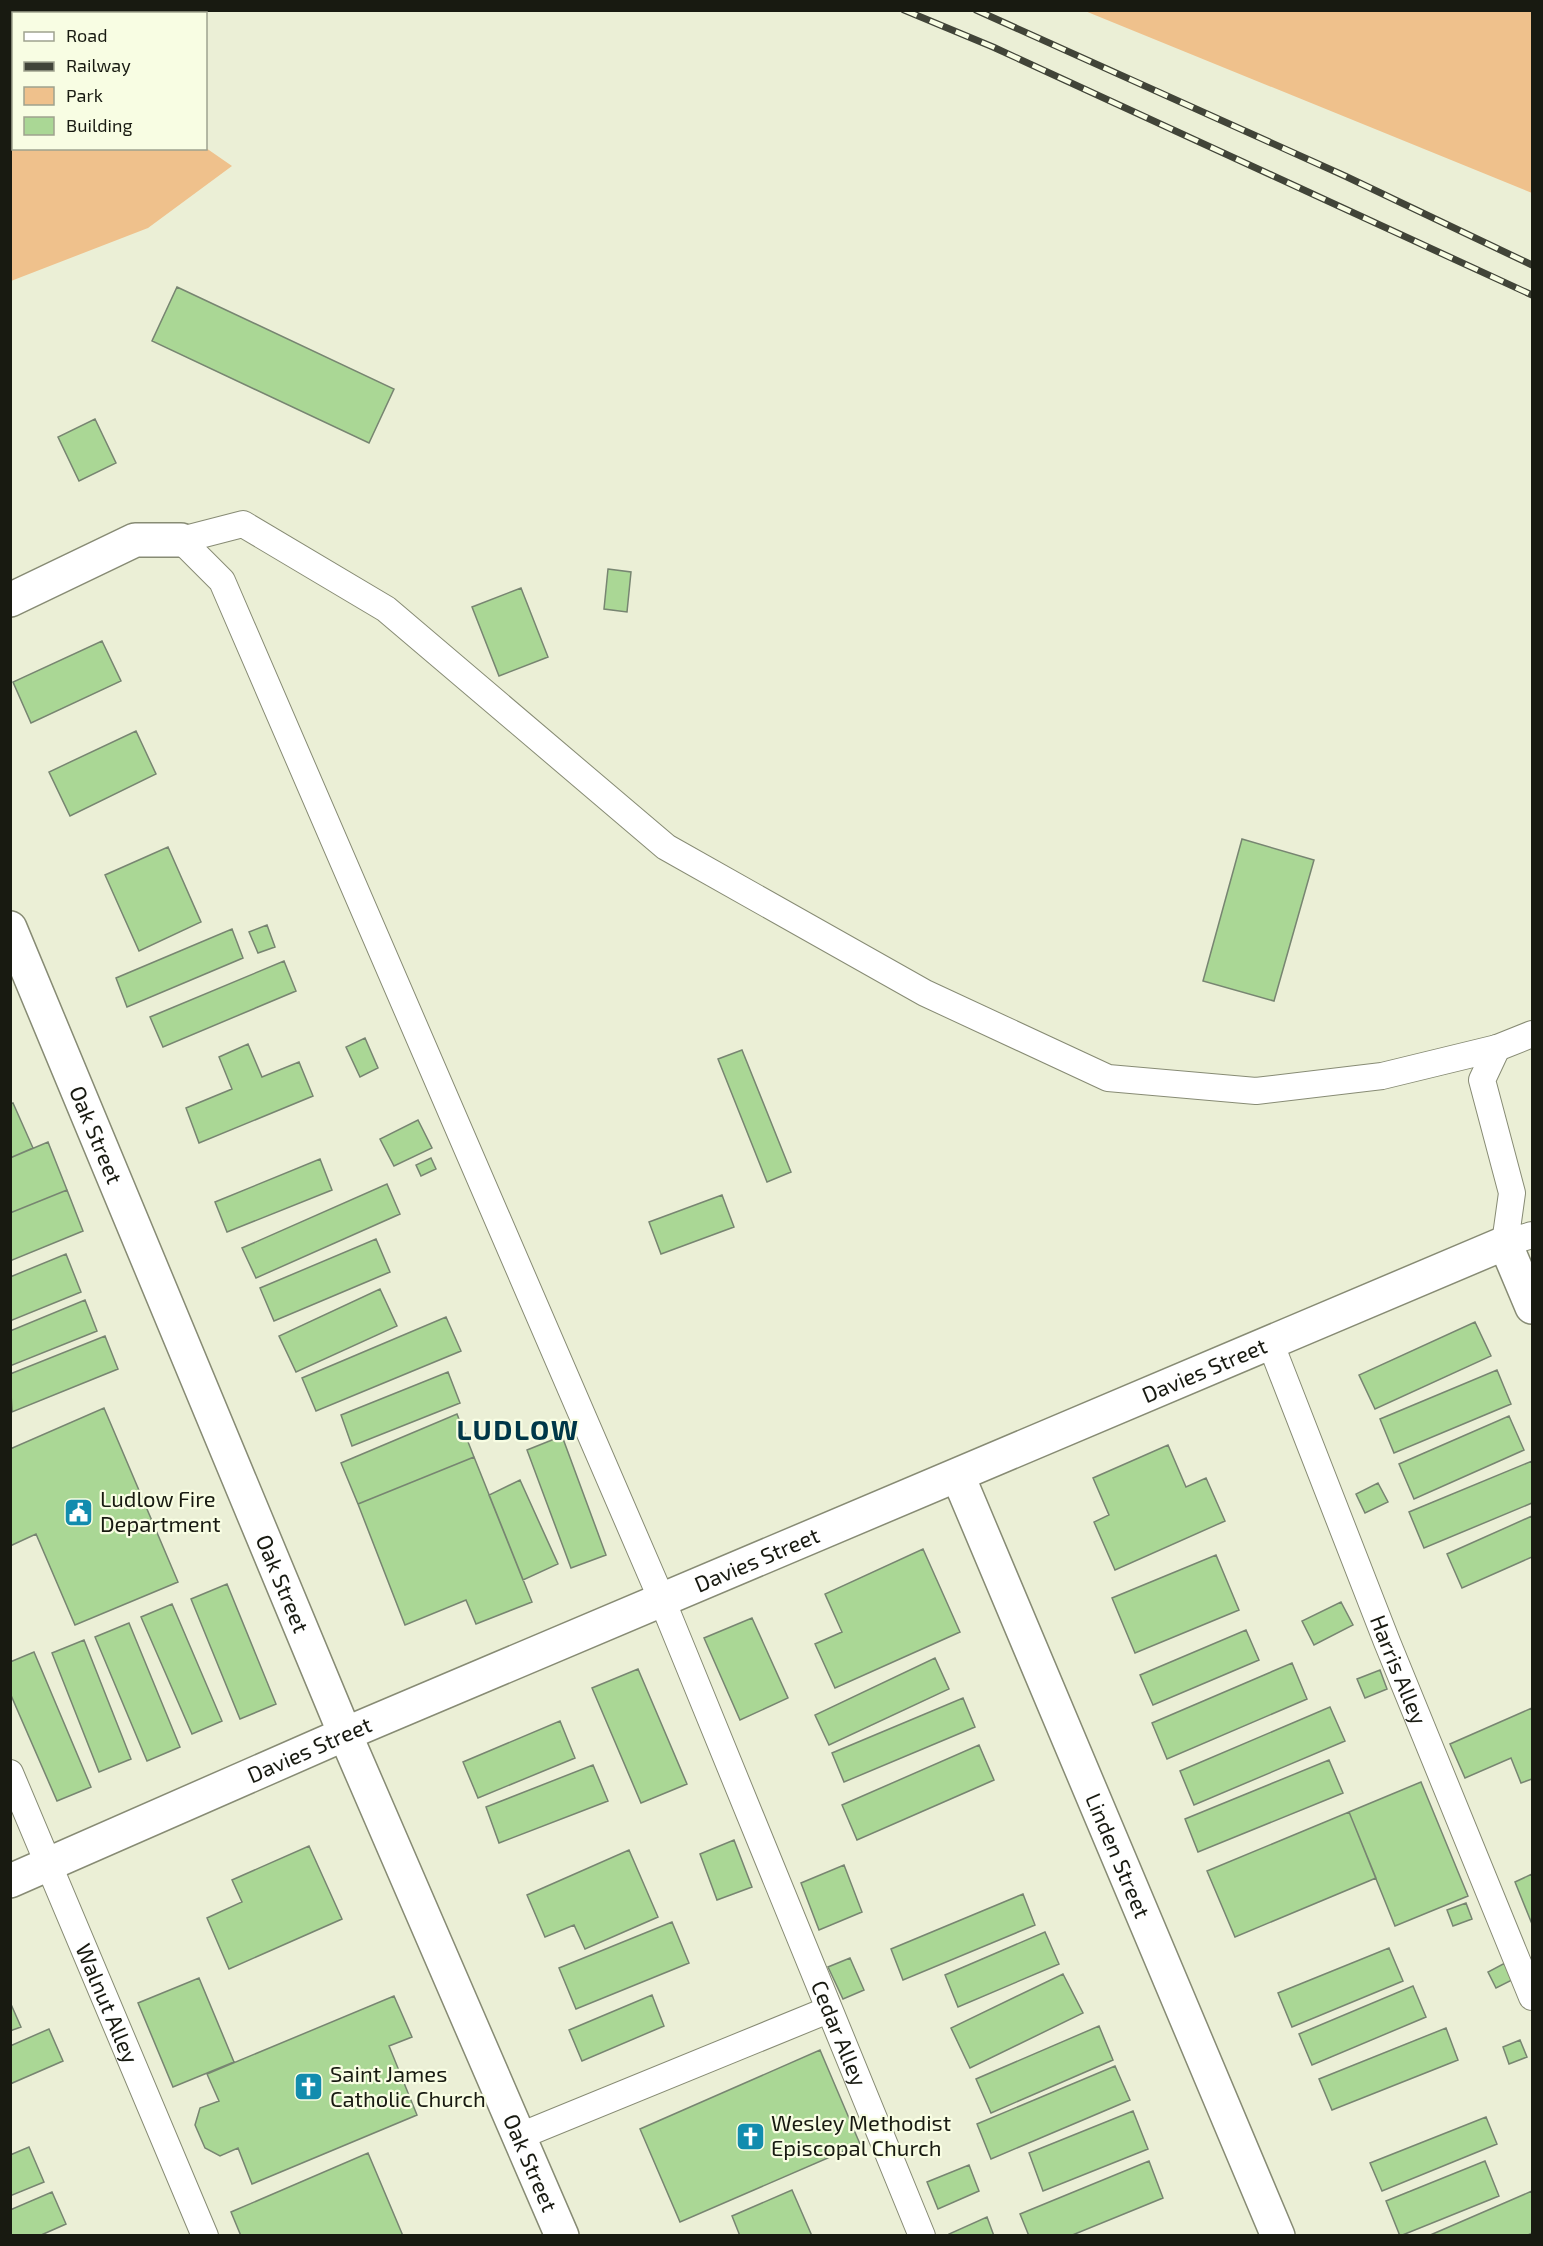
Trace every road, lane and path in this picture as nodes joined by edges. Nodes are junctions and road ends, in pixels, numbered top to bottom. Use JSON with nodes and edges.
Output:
{"nodes":[{"id":1,"x":181,"y":540,"type":"junction"},
{"id":2,"x":10,"y":600,"type":"edge"},
{"id":3,"x":10,"y":928,"type":"edge"},
{"id":4,"x":1533,"y":1034,"type":"edge"},
{"id":5,"x":1497,"y":1048,"type":"junction"},
{"id":6,"x":1519,"y":1239,"type":"edge"},
{"id":7,"x":1533,"y":1307,"type":"edge"},
{"id":8,"x":1270,"y":1342,"type":"junction"},
{"id":9,"x":958,"y":1476,"type":"junction"},
{"id":10,"x":662,"y":1600,"type":"junction"},
{"id":11,"x":345,"y":1734,"type":"junction"},
{"id":12,"x":10,"y":1773,"type":"edge"},
{"id":13,"x":48,"y":1863,"type":"junction"},
{"id":14,"x":10,"y":1881,"type":"edge"},
{"id":15,"x":1533,"y":1996,"type":"edge"},
{"id":16,"x":828,"y":2010,"type":"junction"},
{"id":17,"x":520,"y":2136,"type":"junction"},
{"id":18,"x":205,"y":2235,"type":"edge"},
{"id":19,"x":562,"y":2235,"type":"edge"},
{"id":20,"x":922,"y":2235,"type":"edge"},
{"id":21,"x":1278,"y":2235,"type":"edge"}],
"edges":[{"from":1,"to":2,"type":"street"},
{"from":1,"to":5,"type":"lane"},
{"from":1,"to":10,"type":"lane","name":"Cedar Alley"},
{"from":3,"to":11,"type":"street","name":"Oak Street"},
{"from":4,"to":5,"type":"lane"},
{"from":5,"to":6,"type":"lane"},
{"from":6,"to":7,"type":"street"},
{"from":6,"to":8,"type":"street","name":"Davies Street"},
{"from":8,"to":9,"type":"street","name":"Davies Street"},
{"from":8,"to":15,"type":"lane","name":"Harris Alley"},
{"from":9,"to":10,"type":"street","name":"Davies Street"},
{"from":9,"to":21,"type":"street","name":"Linden Street"},
{"from":10,"to":11,"type":"street","name":"Davies Street"},
{"from":10,"to":16,"type":"lane","name":"Cedar Alley"},
{"from":11,"to":13,"type":"street","name":"Davies Street"},
{"from":11,"to":17,"type":"street","name":"Oak Street"},
{"from":12,"to":13,"type":"lane","name":"Walnut Alley"},
{"from":13,"to":14,"type":"street","name":"Davies Street"},
{"from":13,"to":18,"type":"lane","name":"Walnut Alley"},
{"from":16,"to":17,"type":"lane"},
{"from":16,"to":20,"type":"lane","name":"Cedar Alley"},
{"from":17,"to":19,"type":"street","name":"Oak Street"}]}
